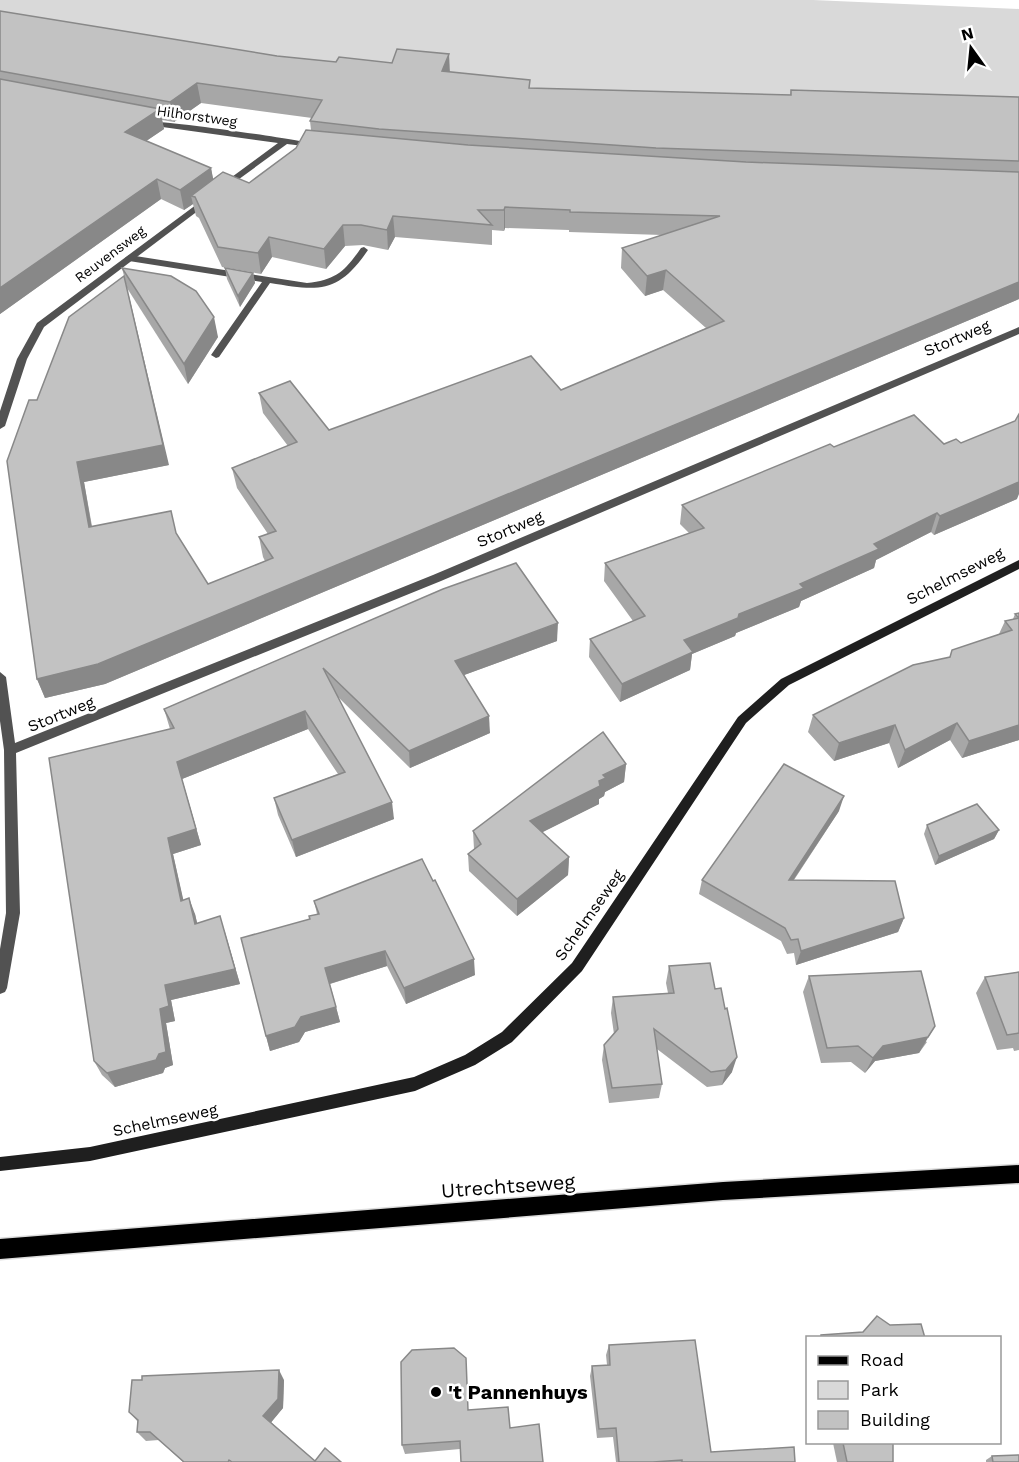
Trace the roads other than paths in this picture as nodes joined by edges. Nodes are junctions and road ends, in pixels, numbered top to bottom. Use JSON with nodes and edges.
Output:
{"nodes":[{"id":1,"x":141,"y":122,"type":"edge"},
{"id":2,"x":286,"y":141,"type":"junction"},
{"id":3,"x":318,"y":145,"type":"edge"},
{"id":4,"x":364,"y":250,"type":"dead end"},
{"id":5,"x":129,"y":258,"type":"junction"},
{"id":6,"x":267,"y":281,"type":"junction"},
{"id":7,"x":1019,"y":330,"type":"edge"},
{"id":8,"x":216,"y":355,"type":"dead end"},
{"id":9,"x":0,"y":426,"type":"edge"},
{"id":10,"x":1019,"y":564,"type":"edge"},
{"id":11,"x":0,"y":677,"type":"edge"},
{"id":12,"x":10,"y":750,"type":"junction"},
{"id":13,"x":0,"y":988,"type":"edge"},
{"id":14,"x":0,"y":1164,"type":"edge"},
{"id":15,"x":1019,"y":1174,"type":"edge"},
{"id":16,"x":0,"y":1249,"type":"edge"}],
"edges":[{"from":1,"to":2,"type":"street","name":"Hilhorstweg"},
{"from":2,"to":3,"type":"street","name":"Hilhorstweg"},
{"from":2,"to":5,"type":"street","name":"Reuvensweg"},
{"from":4,"to":6,"type":"street"},
{"from":5,"to":6,"type":"street"},
{"from":5,"to":9,"type":"street","name":"Reuvensweg"},
{"from":6,"to":8,"type":"street"},
{"from":7,"to":12,"type":"street","name":"Stortweg"},
{"from":10,"to":14,"type":"main road","name":"Schelmseweg"},
{"from":11,"to":12,"type":"street"},
{"from":12,"to":13,"type":"street"},
{"from":15,"to":16,"type":"main road","name":"Utrechtseweg"}]}
